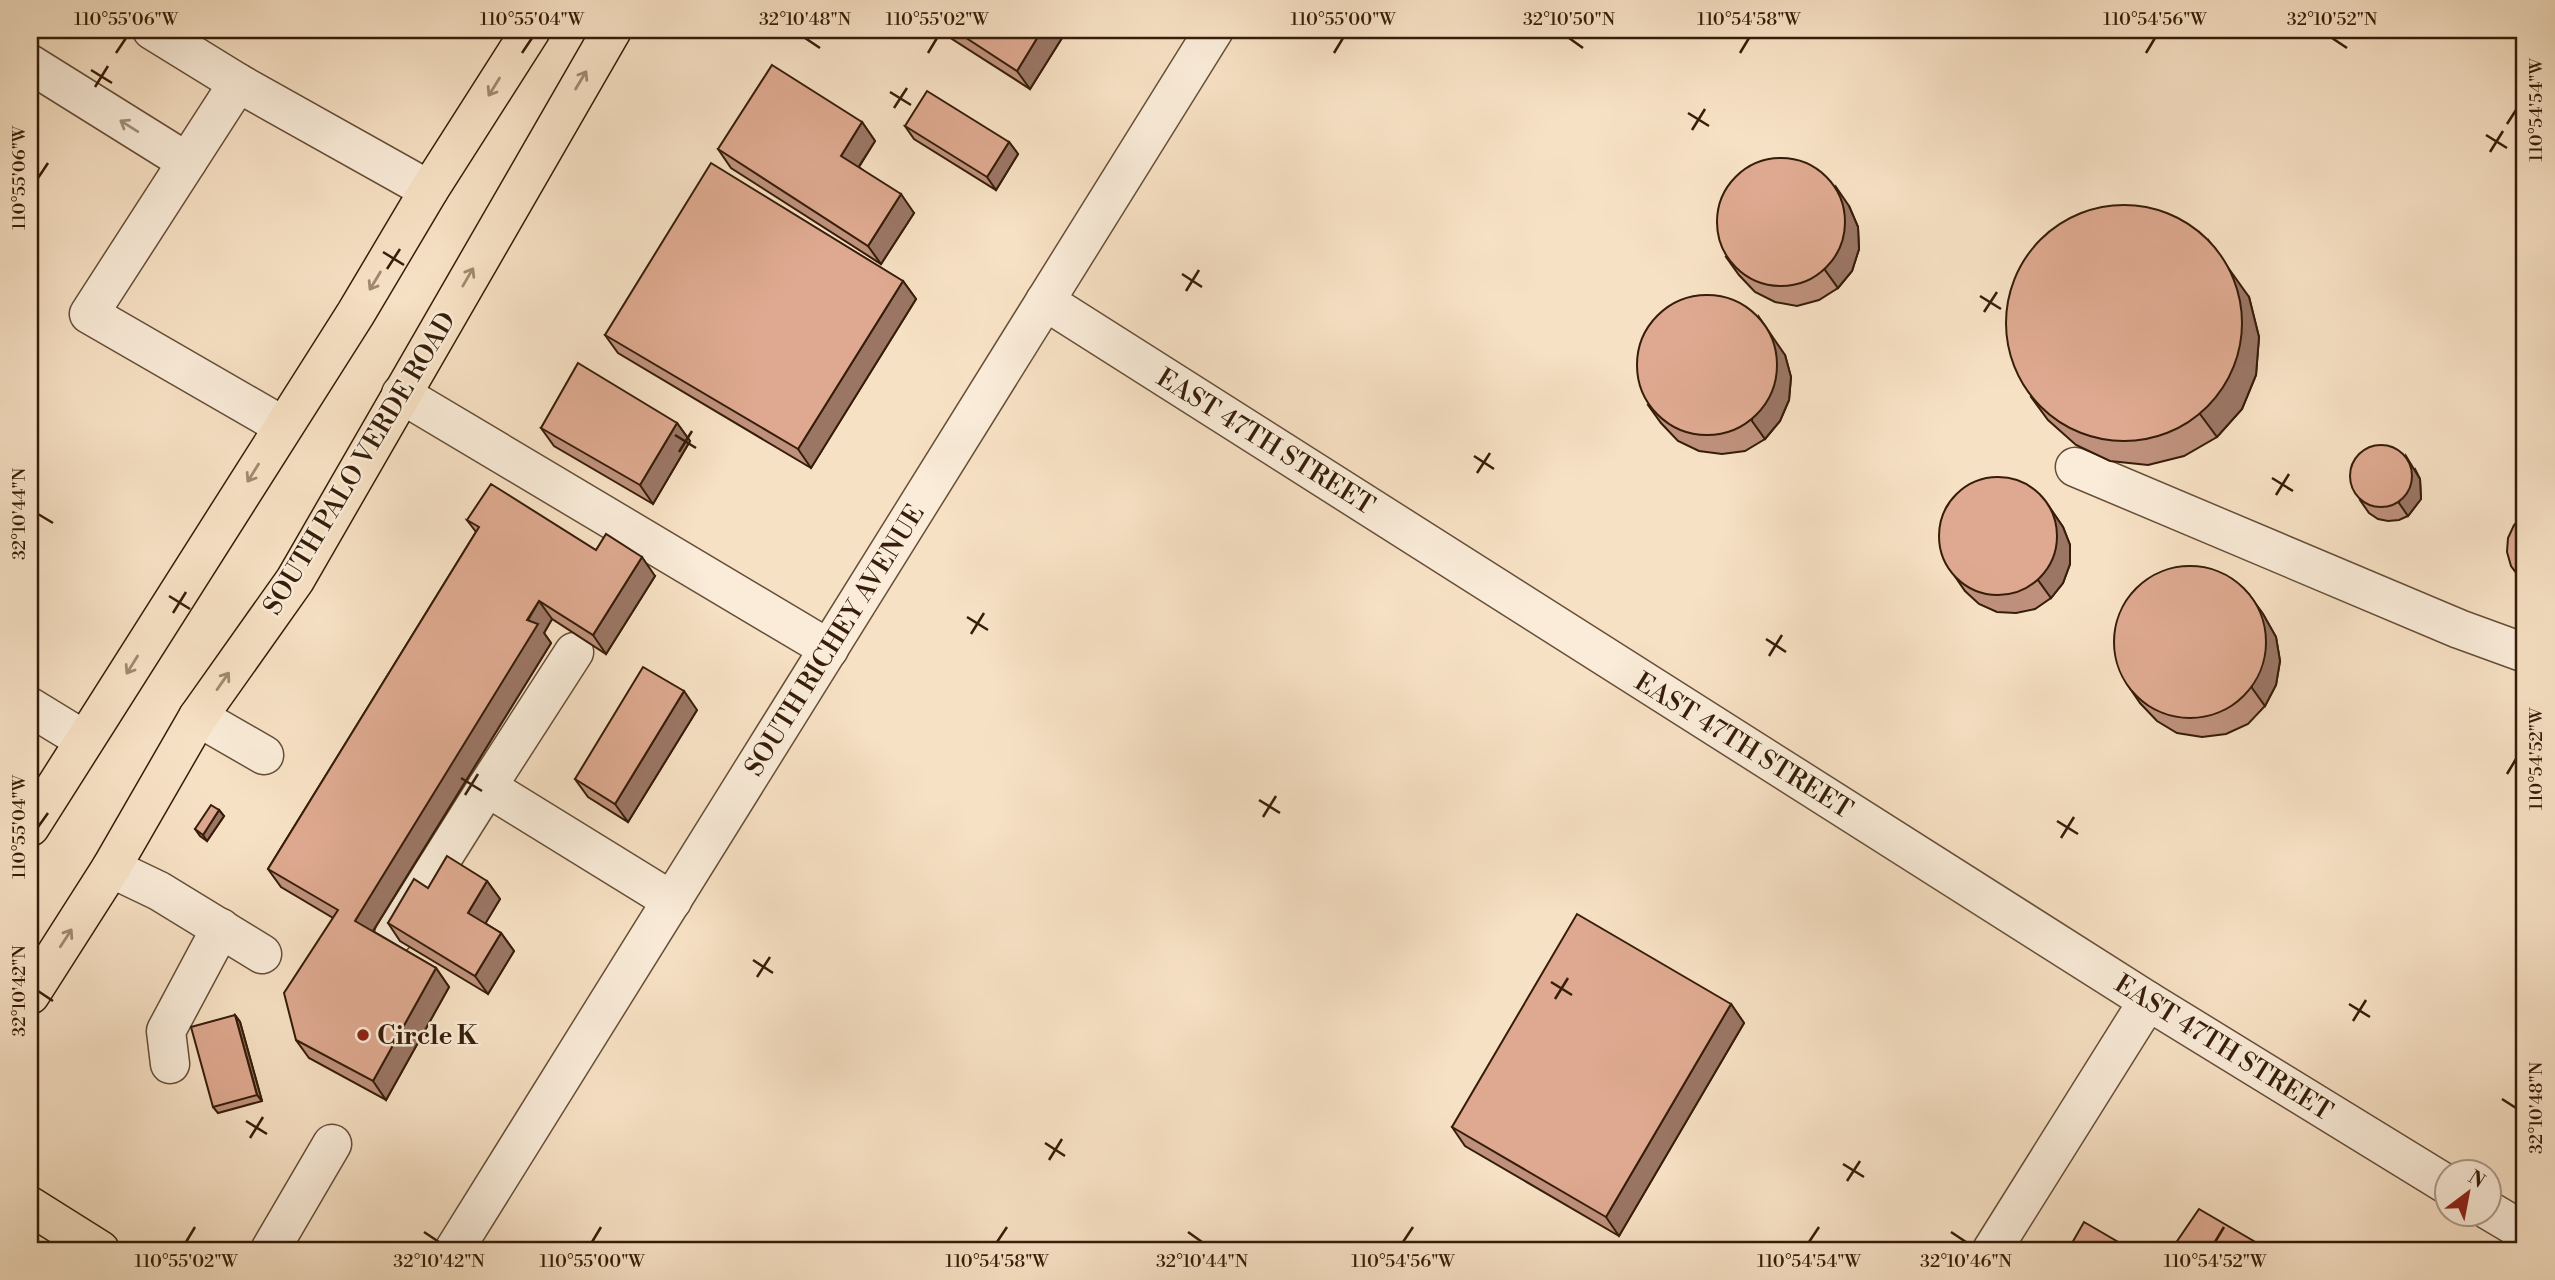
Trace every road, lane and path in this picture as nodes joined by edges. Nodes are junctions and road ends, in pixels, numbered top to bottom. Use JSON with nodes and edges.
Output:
{"nodes":[{"id":1,"x":152,"y":30,"type":"edge"},
{"id":2,"x":531,"y":30,"type":"edge"},
{"id":3,"x":611,"y":30,"type":"edge"},
{"id":4,"x":1214,"y":30,"type":"edge"},
{"id":5,"x":30,"y":64,"type":"edge"},
{"id":6,"x":238,"y":83,"type":"junction"},
{"id":7,"x":187,"y":162,"type":"junction"},
{"id":8,"x":429,"y":190,"type":"junction"},
{"id":9,"x":1045,"y":301,"type":"junction"},
{"id":10,"x":401,"y":394,"type":"junction"},
{"id":11,"x":284,"y":426,"type":"junction"},
{"id":12,"x":2075,"y":467,"type":"edge"},
{"id":13,"x":829,"y":649,"type":"junction"},
{"id":14,"x":574,"y":652,"type":"edge"},
{"id":15,"x":2525,"y":653,"type":"edge"},
{"id":16,"x":30,"y":707,"type":"edge"},
{"id":17,"x":198,"y":717,"type":"junction"},
{"id":18,"x":84,"y":740,"type":"junction"},
{"id":19,"x":264,"y":755,"type":"dead end"},
{"id":20,"x":486,"y":787,"type":"junction"},
{"id":21,"x":30,"y":827,"type":"edge"},
{"id":22,"x":111,"y":868,"type":"junction"},
{"id":23,"x":672,"y":901,"type":"junction"},
{"id":24,"x":221,"y":928,"type":"junction"},
{"id":25,"x":394,"y":935,"type":"edge"},
{"id":26,"x":262,"y":954,"type":"dead end"},
{"id":27,"x":30,"y":995,"type":"edge"},
{"id":28,"x":2148,"y":1001,"type":"junction"},
{"id":29,"x":170,"y":1063,"type":"dead end"},
{"id":30,"x":332,"y":1144,"type":"dead end"},
{"id":31,"x":2432,"y":1175,"type":"edge"},
{"id":32,"x":30,"y":1206,"type":"edge"},
{"id":33,"x":2502,"y":1218,"type":"edge"},
{"id":34,"x":2524,"y":1230,"type":"edge"},
{"id":35,"x":100,"y":1250,"type":"edge"},
{"id":36,"x":270,"y":1250,"type":"edge"},
{"id":37,"x":454,"y":1250,"type":"edge"},
{"id":38,"x":1992,"y":1250,"type":"edge"}],
"edges":[{"from":1,"to":6,"type":"street"},
{"from":2,"to":8,"type":"main road","one_way":true},
{"from":10,"to":3,"type":"main road","name":"SOUTH PALO VERDE ROAD","one_way":true},
{"from":4,"to":9,"type":"street","name":"SOUTH RICHEY AVENUE"},
{"from":7,"to":5,"type":"street","one_way":true},
{"from":6,"to":7,"type":"street"},
{"from":6,"to":8,"type":"street"},
{"from":7,"to":11,"type":"street"},
{"from":8,"to":11,"type":"main road","one_way":true},
{"from":9,"to":13,"type":"street","name":"SOUTH RICHEY AVENUE"},
{"from":9,"to":28,"type":"street","name":"EAST 47TH STREET"},
{"from":10,"to":13,"type":"street"},
{"from":17,"to":10,"type":"main road","name":"SOUTH PALO VERDE ROAD","one_way":true},
{"from":11,"to":18,"type":"main road","one_way":true},
{"from":12,"to":15,"type":"street"},
{"from":13,"to":23,"type":"street","name":"SOUTH RICHEY AVENUE"},
{"from":14,"to":20,"type":"street"},
{"from":16,"to":18,"type":"street"},
{"from":17,"to":19,"type":"street"},
{"from":17,"to":22,"type":"main road","name":"SOUTH PALO VERDE ROAD"},
{"from":18,"to":21,"type":"main road"},
{"from":20,"to":23,"type":"street"},
{"from":20,"to":25,"type":"street"},
{"from":22,"to":24,"type":"street"},
{"from":27,"to":22,"type":"main road","name":"SOUTH PALO VERDE ROAD","one_way":true},
{"from":23,"to":37,"type":"street","name":"SOUTH RICHEY AVENUE"},
{"from":24,"to":26,"type":"street"},
{"from":24,"to":29,"type":"street"},
{"from":28,"to":31,"type":"street","name":"EAST 47TH STREET"},
{"from":28,"to":38,"type":"street"},
{"from":30,"to":36,"type":"street"},
{"from":32,"to":35,"type":"main road"},
{"from":33,"to":34,"type":"street"}]}
